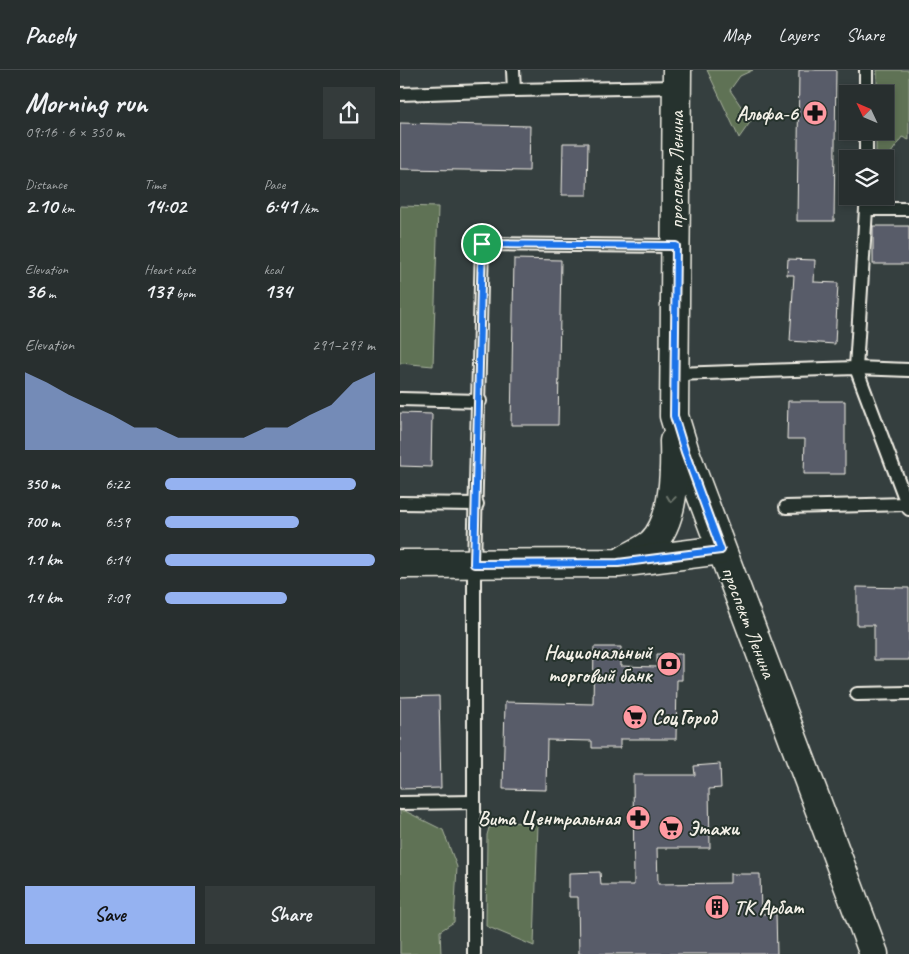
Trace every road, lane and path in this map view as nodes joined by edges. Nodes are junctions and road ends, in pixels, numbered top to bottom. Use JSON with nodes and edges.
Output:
{"nodes":[{"id":1,"x":513,"y":70,"type":"edge"},
{"id":2,"x":866,"y":70,"type":"edge"},
{"id":3,"x":677,"y":78,"type":"edge"},
{"id":4,"x":866,"y":85,"type":"edge"},
{"id":5,"x":514,"y":90,"type":"junction"},
{"id":6,"x":400,"y":94,"type":"edge"},
{"id":7,"x":866,"y":205,"type":"edge"},
{"id":8,"x":880,"y":205,"type":"edge"},
{"id":9,"x":909,"y":209,"type":"edge"},
{"id":10,"x":676,"y":246,"type":"junction"},
{"id":11,"x":856,"y":368,"type":"junction"},
{"id":12,"x":909,"y":370,"type":"edge"},
{"id":13,"x":675,"y":374,"type":"junction"},
{"id":14,"x":400,"y":399,"type":"edge"},
{"id":15,"x":480,"y":401,"type":"junction"},
{"id":16,"x":674,"y":416,"type":"junction"},
{"id":17,"x":400,"y":503,"type":"edge"},
{"id":18,"x":477,"y":504,"type":"junction"},
{"id":19,"x":786,"y":507,"type":"dead end"},
{"id":20,"x":908,"y":507,"type":"edge"},
{"id":21,"x":721,"y":550,"type":"junction"},
{"id":22,"x":618,"y":563,"type":"junction"},
{"id":23,"x":400,"y":564,"type":"edge"},
{"id":24,"x":474,"y":564,"type":"junction"},
{"id":25,"x":909,"y":693,"type":"edge"},
{"id":26,"x":857,"y":694,"type":"dead end"},
{"id":27,"x":474,"y":802,"type":"junction"},
{"id":28,"x":400,"y":803,"type":"edge"},
{"id":29,"x":474,"y":954,"type":"edge"},
{"id":30,"x":874,"y":954,"type":"edge"}],
"edges":[{"from":1,"to":5,"type":"lane"},
{"from":2,"to":4,"type":"lane"},
{"from":3,"to":5,"type":"lane"},
{"from":3,"to":10,"type":"main road","name":"проспект Ленина"},
{"from":5,"to":6,"type":"lane"},
{"from":7,"to":11,"type":"lane"},
{"from":8,"to":9,"type":"lane"},
{"from":10,"to":13,"type":"main road","name":"проспект Ленина"},
{"from":10,"to":15,"type":"lane"},
{"from":11,"to":12,"type":"lane"},
{"from":11,"to":13,"type":"lane"},
{"from":11,"to":20,"type":"lane"},
{"from":13,"to":16,"type":"main road","name":"проспект Ленина"},
{"from":14,"to":15,"type":"lane"},
{"from":15,"to":18,"type":"lane"},
{"from":16,"to":21,"type":"main road","name":"проспект Ленина"},
{"from":16,"to":22,"type":"main road","one_way":true},
{"from":17,"to":18,"type":"lane"},
{"from":18,"to":24,"type":"lane"},
{"from":19,"to":20,"type":"lane"},
{"from":21,"to":22,"type":"main road"},
{"from":21,"to":30,"type":"main road","name":"проспект Ленина"},
{"from":22,"to":24,"type":"main road"},
{"from":23,"to":24,"type":"main road"},
{"from":24,"to":27,"type":"lane"},
{"from":25,"to":26,"type":"lane"},
{"from":27,"to":28,"type":"lane"},
{"from":27,"to":29,"type":"lane"}]}
